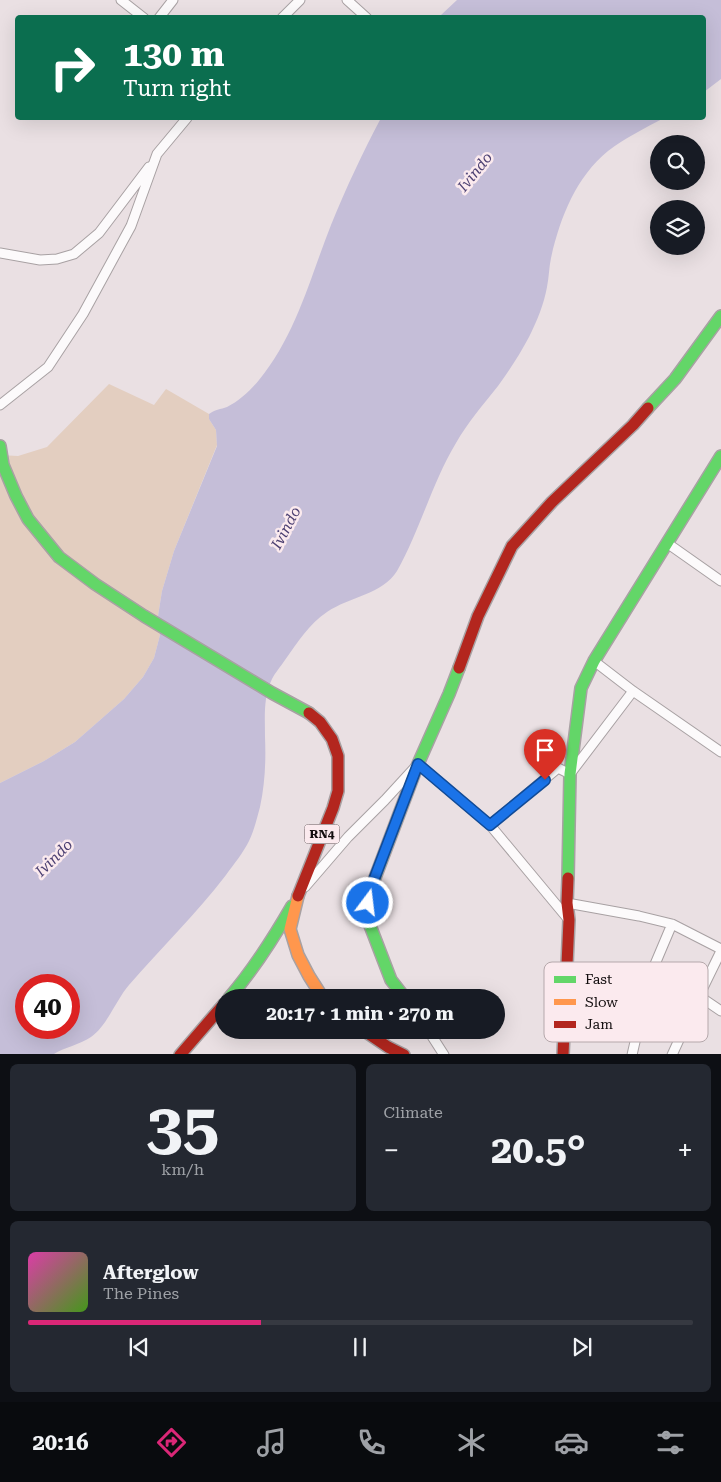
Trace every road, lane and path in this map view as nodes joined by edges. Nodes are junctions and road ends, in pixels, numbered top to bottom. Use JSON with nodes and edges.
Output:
{"nodes":[{"id":1,"x":121,"y":0,"type":"edge"},
{"id":2,"x":172,"y":0,"type":"edge"},
{"id":3,"x":300,"y":0,"type":"edge"},
{"id":4,"x":346,"y":0,"type":"edge"},
{"id":5,"x":140,"y":15,"type":"edge"},
{"id":6,"x":161,"y":15,"type":"edge"},
{"id":7,"x":285,"y":15,"type":"edge"},
{"id":8,"x":364,"y":15,"type":"edge"},
{"id":9,"x":185,"y":120,"type":"edge"},
{"id":10,"x":157,"y":154,"type":"junction"},
{"id":11,"x":0,"y":253,"type":"edge"},
{"id":12,"x":721,"y":316,"type":"edge"},
{"id":13,"x":0,"y":405,"type":"edge"},
{"id":14,"x":0,"y":446,"type":"edge"},
{"id":15,"x":721,"y":456,"type":"edge"},
{"id":16,"x":667,"y":543,"type":"junction"},
{"id":17,"x":721,"y":580,"type":"edge"},
{"id":18,"x":594,"y":661,"type":"junction"},
{"id":19,"x":634,"y":691,"type":"junction"},
{"id":20,"x":721,"y":752,"type":"edge"},
{"id":21,"x":418,"y":764,"type":"junction"},
{"id":22,"x":570,"y":774,"type":"junction"},
{"id":23,"x":490,"y":825,"type":"junction"},
{"id":24,"x":297,"y":898,"type":"junction"},
{"id":25,"x":567,"y":903,"type":"junction"},
{"id":26,"x":569,"y":920,"type":"junction"},
{"id":27,"x":672,"y":924,"type":"junction"},
{"id":28,"x":721,"y":950,"type":"edge"},
{"id":29,"x":567,"y":962,"type":"edge"},
{"id":30,"x":656,"y":962,"type":"edge"},
{"id":31,"x":708,"y":977,"type":"edge"},
{"id":32,"x":237,"y":989,"type":"edge"},
{"id":33,"x":317,"y":989,"type":"edge"},
{"id":34,"x":398,"y":989,"type":"edge"},
{"id":35,"x":708,"y":1002,"type":"edge"},
{"id":36,"x":721,"y":1011,"type":"edge"},
{"id":37,"x":215,"y":1014,"type":"edge"},
{"id":38,"x":376,"y":1039,"type":"edge"},
{"id":39,"x":434,"y":1039,"type":"edge"},
{"id":40,"x":678,"y":1042,"type":"edge"},
{"id":41,"x":180,"y":1054,"type":"edge"},
{"id":42,"x":404,"y":1054,"type":"edge"},
{"id":43,"x":444,"y":1054,"type":"edge"},
{"id":44,"x":672,"y":1054,"type":"edge"}],
"edges":[{"from":1,"to":5,"type":"street"},
{"from":2,"to":6,"type":"street"},
{"from":3,"to":7,"type":"street"},
{"from":4,"to":8,"type":"street"},
{"from":9,"to":10,"type":"street"},
{"from":10,"to":11,"type":"street"},
{"from":10,"to":13,"type":"street"},
{"from":12,"to":21,"type":"main road"},
{"from":14,"to":24,"type":"main road","number":"RN4"},
{"from":15,"to":16,"type":"main road"},
{"from":16,"to":17,"type":"street"},
{"from":16,"to":18,"type":"main road"},
{"from":18,"to":19,"type":"street"},
{"from":18,"to":22,"type":"main road"},
{"from":19,"to":20,"type":"street"},
{"from":19,"to":22,"type":"street"},
{"from":21,"to":23,"type":"street"},
{"from":21,"to":24,"type":"street"},
{"from":21,"to":34,"type":"main road"},
{"from":22,"to":23,"type":"street"},
{"from":22,"to":25,"type":"main road"},
{"from":23,"to":26,"type":"street"},
{"from":24,"to":32,"type":"main road"},
{"from":24,"to":33,"type":"main road","number":"RN4"},
{"from":25,"to":26,"type":"main road"},
{"from":25,"to":27,"type":"street"},
{"from":26,"to":29,"type":"main road"},
{"from":27,"to":28,"type":"street"},
{"from":27,"to":30,"type":"street"},
{"from":28,"to":31,"type":"street"},
{"from":35,"to":36,"type":"street"},
{"from":37,"to":41,"type":"main road"},
{"from":38,"to":42,"type":"main road"},
{"from":39,"to":43,"type":"street"},
{"from":40,"to":44,"type":"street"}]}
